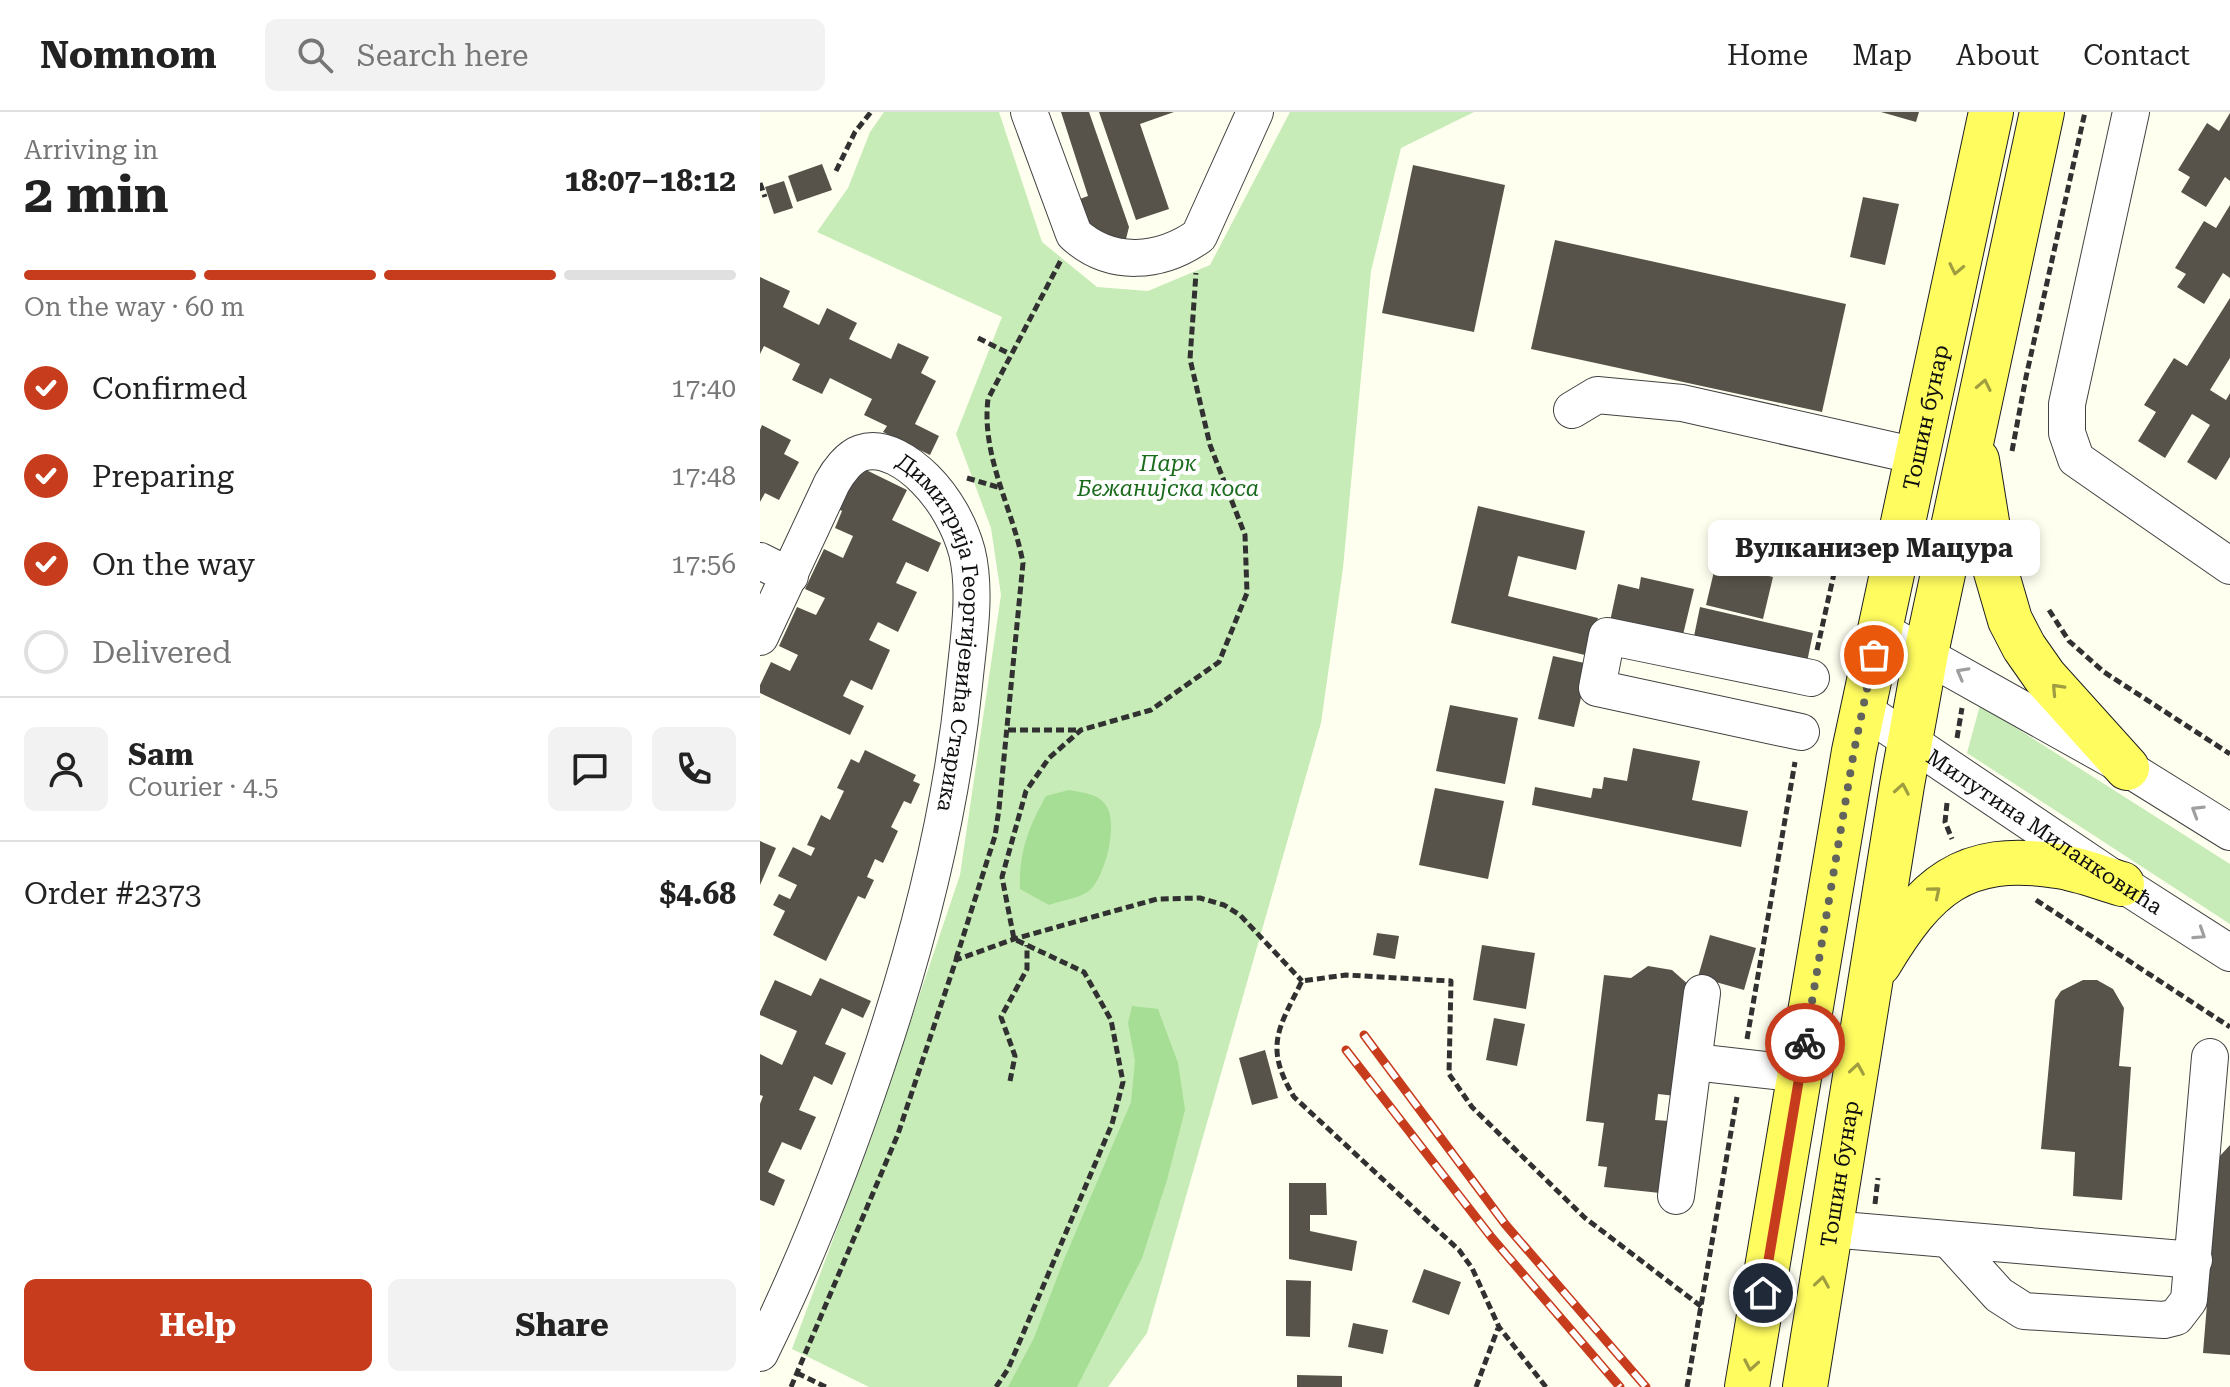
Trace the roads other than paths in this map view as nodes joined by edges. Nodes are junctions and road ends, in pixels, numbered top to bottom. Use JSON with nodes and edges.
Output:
{"nodes":[{"id":1,"x":1029,"y":112,"type":"edge"},
{"id":2,"x":1255,"y":112,"type":"edge"},
{"id":3,"x":1991,"y":112,"type":"edge"},
{"id":4,"x":2042,"y":112,"type":"edge"},
{"id":5,"x":2131,"y":112,"type":"edge"},
{"id":6,"x":1572,"y":410,"type":"dead end"},
{"id":7,"x":1973,"y":436,"type":"junction"},
{"id":8,"x":1917,"y":456,"type":"junction"},
{"id":9,"x":2228,"y":560,"type":"edge"},
{"id":10,"x":775,"y":568,"type":"edge"},
{"id":11,"x":1879,"y":629,"type":"junction"},
{"id":12,"x":760,"y":637,"type":"edge"},
{"id":13,"x":1926,"y":653,"type":"junction"},
{"id":14,"x":1811,"y":678,"type":"road end"},
{"id":15,"x":1862,"y":709,"type":"junction"},
{"id":16,"x":1801,"y":732,"type":"road end"},
{"id":17,"x":1910,"y":740,"type":"junction"},
{"id":18,"x":2127,"y":768,"type":"junction"},
{"id":19,"x":2230,"y":832,"type":"edge"},
{"id":20,"x":2122,"y":884,"type":"junction"},
{"id":21,"x":2230,"y":953,"type":"edge"},
{"id":22,"x":1872,"y":976,"type":"junction"},
{"id":23,"x":1702,"y":993,"type":"dead end"},
{"id":24,"x":2210,"y":1057,"type":"dead end"},
{"id":25,"x":1694,"y":1062,"type":"junction"},
{"id":26,"x":1800,"y":1074,"type":"junction"},
{"id":27,"x":1676,"y":1196,"type":"dead end"},
{"id":28,"x":1851,"y":1231,"type":"junction"},
{"id":29,"x":1950,"y":1241,"type":"junction"},
{"id":30,"x":2194,"y":1260,"type":"junction"},
{"id":31,"x":765,"y":1330,"type":"edge"},
{"id":32,"x":1747,"y":1387,"type":"edge"},
{"id":33,"x":1805,"y":1387,"type":"edge"}],
"edges":[{"from":1,"to":2,"type":"street"},
{"from":3,"to":8,"type":"main road","name":"Тошин бунар","one_way":true},
{"from":7,"to":4,"type":"main road","name":"Тошин бунар","one_way":true},
{"from":5,"to":9,"type":"street"},
{"from":6,"to":8,"type":"street"},
{"from":7,"to":13,"type":"main road","name":"Тошин бунар"},
{"from":18,"to":7,"type":"main road","one_way":true},
{"from":8,"to":11,"type":"main road","name":"Тошин бунар"},
{"from":10,"to":12,"type":"street"},
{"from":10,"to":31,"type":"street","name":"Димитрија Георгијевића Старика"},
{"from":11,"to":13,"type":"street"},
{"from":11,"to":15,"type":"main road","name":"Тошин бунар"},
{"from":13,"to":17,"type":"main road","name":"Тошин бунар"},
{"from":18,"to":13,"type":"street","one_way":true},
{"from":14,"to":16,"type":"street"},
{"from":15,"to":17,"type":"street","name":"Милутина Миланковића"},
{"from":15,"to":26,"type":"main road","name":"Тошин бунар"},
{"from":17,"to":20,"type":"street","name":"Милутина Миланковића"},
{"from":22,"to":17,"type":"main road","name":"Тошин бунар","one_way":true},
{"from":19,"to":18,"type":"street","one_way":true},
{"from":20,"to":21,"type":"street","name":"Милутина Миланковића","one_way":true},
{"from":22,"to":20,"type":"main road","one_way":true},
{"from":28,"to":22,"type":"main road","name":"Тошин бунар","one_way":true},
{"from":23,"to":25,"type":"street"},
{"from":24,"to":30,"type":"street"},
{"from":25,"to":26,"type":"street"},
{"from":25,"to":27,"type":"street"},
{"from":26,"to":32,"type":"main road","name":"Тошин бунар","one_way":true},
{"from":28,"to":29,"type":"street"},
{"from":33,"to":28,"type":"main road","name":"Тошин бунар","one_way":true},
{"from":29,"to":30,"type":"street"},
{"from":29,"to":30,"type":"street"}]}
